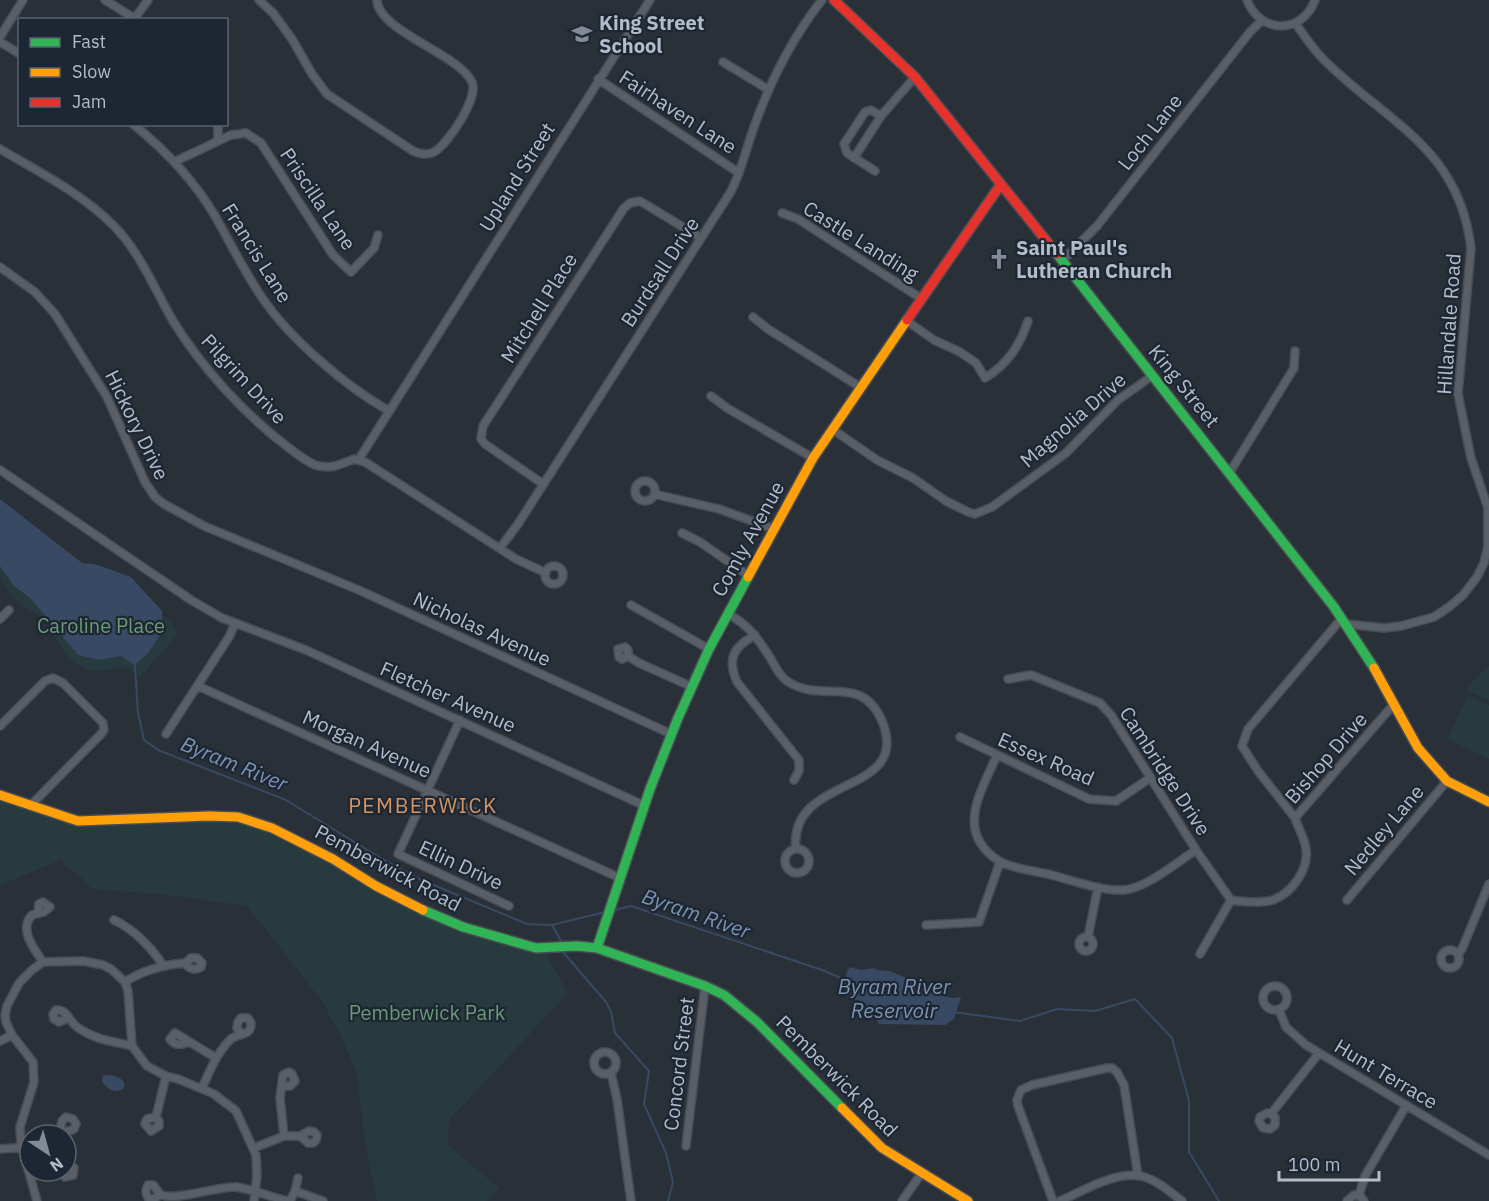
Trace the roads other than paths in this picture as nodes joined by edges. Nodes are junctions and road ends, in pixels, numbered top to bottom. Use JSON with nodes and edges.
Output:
{"nodes":[{"id":1,"x":23,"y":0,"type":"edge"},
{"id":2,"x":105,"y":0,"type":"edge"},
{"id":3,"x":148,"y":0,"type":"edge"},
{"id":4,"x":259,"y":0,"type":"edge"},
{"id":5,"x":377,"y":0,"type":"edge"},
{"id":6,"x":650,"y":0,"type":"edge"},
{"id":7,"x":822,"y":0,"type":"edge"},
{"id":8,"x":834,"y":0,"type":"edge"},
{"id":9,"x":1247,"y":0,"type":"edge"},
{"id":10,"x":1315,"y":0,"type":"edge"},
{"id":11,"x":134,"y":18,"type":"edge"},
{"id":12,"x":137,"y":18,"type":"edge"},
{"id":13,"x":1262,"y":21,"type":"junction"},
{"id":14,"x":1295,"y":23,"type":"junction"},
{"id":15,"x":0,"y":37,"type":"edge"},
{"id":16,"x":0,"y":42,"type":"edge"},
{"id":17,"x":18,"y":53,"type":"edge"},
{"id":18,"x":723,"y":62,"type":"dead end"},
{"id":19,"x":915,"y":77,"type":"junction"},
{"id":20,"x":598,"y":80,"type":"junction"},
{"id":21,"x":769,"y":90,"type":"junction"},
{"id":22,"x":881,"y":116,"type":"junction"},
{"id":23,"x":135,"y":126,"type":"edge"},
{"id":24,"x":218,"y":126,"type":"edge"},
{"id":25,"x":218,"y":141,"type":"junction"},
{"id":26,"x":0,"y":149,"type":"edge"},
{"id":27,"x":854,"y":158,"type":"junction"},
{"id":28,"x":174,"y":162,"type":"junction"},
{"id":29,"x":875,"y":171,"type":"dead end"},
{"id":30,"x":739,"y":173,"type":"junction"},
{"id":31,"x":1001,"y":184,"type":"junction"},
{"id":32,"x":782,"y":213,"type":"dead end"},
{"id":33,"x":378,"y":235,"type":"dead end"},
{"id":34,"x":701,"y":238,"type":"junction"},
{"id":35,"x":1062,"y":261,"type":"junction"},
{"id":36,"x":0,"y":267,"type":"edge"},
{"id":37,"x":922,"y":299,"type":"junction"},
{"id":38,"x":753,"y":317,"type":"dead end"},
{"id":39,"x":907,"y":321,"type":"junction"},
{"id":40,"x":1028,"y":321,"type":"dead end"},
{"id":41,"x":1295,"y":351,"type":"dead end"},
{"id":42,"x":1152,"y":376,"type":"junction"},
{"id":43,"x":860,"y":387,"type":"junction"},
{"id":44,"x":711,"y":396,"type":"dead end"},
{"id":45,"x":389,"y":411,"type":"junction"},
{"id":46,"x":832,"y":429,"type":"junction"},
{"id":47,"x":813,"y":458,"type":"junction"},
{"id":48,"x":359,"y":459,"type":"junction"},
{"id":49,"x":0,"y":470,"type":"edge"},
{"id":50,"x":1230,"y":472,"type":"junction"},
{"id":51,"x":543,"y":484,"type":"junction"},
{"id":52,"x":654,"y":494,"type":"dead end"},
{"id":53,"x":774,"y":529,"type":"junction"},
{"id":54,"x":682,"y":533,"type":"dead end"},
{"id":55,"x":500,"y":549,"type":"junction"},
{"id":56,"x":278,"y":556,"type":"joint"},
{"id":57,"x":546,"y":573,"type":"dead end"},
{"id":58,"x":748,"y":576,"type":"junction"},
{"id":59,"x":632,"y":605,"type":"dead end"},
{"id":60,"x":9,"y":610,"type":"dead end"},
{"id":61,"x":728,"y":614,"type":"junction"},
{"id":62,"x":0,"y":619,"type":"edge"},
{"id":63,"x":1345,"y":621,"type":"junction"},
{"id":64,"x":235,"y":623,"type":"junction"},
{"id":65,"x":755,"y":635,"type":"junction"},
{"id":66,"x":709,"y":649,"type":"junction"},
{"id":67,"x":628,"y":656,"type":"dead end"},
{"id":68,"x":1008,"y":679,"type":"dead end"},
{"id":69,"x":198,"y":686,"type":"junction"},
{"id":70,"x":690,"y":686,"type":"junction"},
{"id":71,"x":1394,"y":704,"type":"junction"},
{"id":72,"x":460,"y":720,"type":"junction"},
{"id":73,"x":0,"y":726,"type":"edge"},
{"id":74,"x":166,"y":734,"type":"dead end"},
{"id":75,"x":672,"y":734,"type":"junction"},
{"id":76,"x":960,"y":737,"type":"dead end"},
{"id":77,"x":997,"y":756,"type":"junction"},
{"id":78,"x":1150,"y":778,"type":"junction"},
{"id":79,"x":794,"y":780,"type":"dead end"},
{"id":80,"x":1447,"y":781,"type":"junction"},
{"id":81,"x":429,"y":790,"type":"junction"},
{"id":82,"x":0,"y":795,"type":"edge"},
{"id":83,"x":1489,"y":802,"type":"edge"},
{"id":84,"x":30,"y":806,"type":"junction"},
{"id":85,"x":645,"y":806,"type":"junction"},
{"id":86,"x":1295,"y":818,"type":"junction"},
{"id":87,"x":796,"y":849,"type":"dead end"},
{"id":88,"x":1196,"y":850,"type":"junction"},
{"id":89,"x":1000,"y":862,"type":"junction"},
{"id":90,"x":620,"y":878,"type":"junction"},
{"id":91,"x":1489,"y":884,"type":"edge"},
{"id":92,"x":1098,"y":887,"type":"junction"},
{"id":93,"x":1231,"y":900,"type":"junction"},
{"id":94,"x":1347,"y":900,"type":"dead end"},
{"id":95,"x":509,"y":906,"type":"dead end"},
{"id":96,"x":1481,"y":906,"type":"junction"},
{"id":97,"x":1489,"y":911,"type":"edge"},
{"id":98,"x":38,"y":912,"type":"dead end"},
{"id":99,"x":114,"y":920,"type":"dead end"},
{"id":100,"x":926,"y":925,"type":"dead end"},
{"id":101,"x":1088,"y":937,"type":"dead end"},
{"id":102,"x":597,"y":948,"type":"junction"},
{"id":103,"x":1200,"y":954,"type":"dead end"},
{"id":104,"x":1458,"y":954,"type":"dead end"},
{"id":105,"x":44,"y":962,"type":"junction"},
{"id":106,"x":185,"y":963,"type":"dead end"},
{"id":107,"x":163,"y":965,"type":"junction"},
{"id":108,"x":124,"y":982,"type":"junction"},
{"id":109,"x":705,"y":986,"type":"junction"},
{"id":110,"x":0,"y":1002,"type":"edge"},
{"id":111,"x":7,"y":1006,"type":"junction"},
{"id":112,"x":1279,"y":1010,"type":"dead end"},
{"id":113,"x":69,"y":1018,"type":"dead end"},
{"id":114,"x":241,"y":1034,"type":"dead end"},
{"id":115,"x":12,"y":1035,"type":"junction"},
{"id":116,"x":0,"y":1041,"type":"edge"},
{"id":117,"x":189,"y":1042,"type":"dead end"},
{"id":118,"x":132,"y":1046,"type":"junction"},
{"id":119,"x":1319,"y":1053,"type":"junction"},
{"id":120,"x":216,"y":1058,"type":"junction"},
{"id":121,"x":610,"y":1073,"type":"dead end"},
{"id":122,"x":166,"y":1076,"type":"junction"},
{"id":123,"x":283,"y":1086,"type":"dead end"},
{"id":124,"x":202,"y":1088,"type":"junction"},
{"id":125,"x":1406,"y":1106,"type":"junction"},
{"id":126,"x":1271,"y":1114,"type":"dead end"},
{"id":127,"x":156,"y":1117,"type":"dead end"},
{"id":128,"x":21,"y":1123,"type":"edge"},
{"id":129,"x":284,"y":1136,"type":"junction"},
{"id":130,"x":300,"y":1137,"type":"dead end"},
{"id":131,"x":686,"y":1146,"type":"dead end"},
{"id":132,"x":18,"y":1148,"type":"edge"},
{"id":133,"x":254,"y":1148,"type":"junction"},
{"id":134,"x":0,"y":1149,"type":"edge"},
{"id":135,"x":1489,"y":1155,"type":"edge"},
{"id":136,"x":921,"y":1174,"type":"junction"},
{"id":137,"x":1138,"y":1176,"type":"junction"},
{"id":138,"x":298,"y":1178,"type":"dead end"},
{"id":139,"x":33,"y":1183,"type":"edge"},
{"id":140,"x":295,"y":1191,"type":"junction"},
{"id":141,"x":255,"y":1192,"type":"junction"},
{"id":142,"x":160,"y":1194,"type":"dead end"},
{"id":143,"x":1361,"y":1198,"type":"edge"},
{"id":144,"x":37,"y":1201,"type":"edge"},
{"id":145,"x":254,"y":1201,"type":"edge"},
{"id":146,"x":289,"y":1201,"type":"edge"},
{"id":147,"x":323,"y":1201,"type":"edge"},
{"id":148,"x":631,"y":1201,"type":"edge"},
{"id":149,"x":902,"y":1201,"type":"edge"},
{"id":150,"x":968,"y":1201,"type":"edge"},
{"id":151,"x":1053,"y":1201,"type":"edge"},
{"id":152,"x":1060,"y":1201,"type":"edge"},
{"id":153,"x":1182,"y":1201,"type":"edge"},
{"id":154,"x":1347,"y":1201,"type":"edge"}],
"edges":[{"from":1,"to":15,"type":"street"},
{"from":2,"to":11,"type":"street"},
{"from":3,"to":12,"type":"street"},
{"from":4,"to":5,"type":"street"},
{"from":6,"to":20,"type":"street","name":"Upland Street"},
{"from":7,"to":21,"type":"street","name":"Burdsall Drive"},
{"from":8,"to":19,"type":"street","name":"King Street"},
{"from":9,"to":13,"type":"street"},
{"from":10,"to":14,"type":"street"},
{"from":13,"to":14,"type":"street"},
{"from":13,"to":35,"type":"street","name":"Loch Lane"},
{"from":14,"to":63,"type":"street","name":"Hillandale Road"},
{"from":16,"to":17,"type":"street"},
{"from":18,"to":21,"type":"street"},
{"from":19,"to":22,"type":"street"},
{"from":19,"to":31,"type":"street","name":"King Street"},
{"from":20,"to":30,"type":"street","name":"Fairhaven Lane"},
{"from":20,"to":45,"type":"street","name":"Upland Street"},
{"from":21,"to":30,"type":"street","name":"Burdsall Drive"},
{"from":22,"to":27,"type":"street"},
{"from":22,"to":27,"type":"street"},
{"from":23,"to":28,"type":"street","name":"Francis Lane"},
{"from":24,"to":25,"type":"street"},
{"from":25,"to":28,"type":"street"},
{"from":25,"to":33,"type":"street","name":"Priscilla Lane"},
{"from":26,"to":48,"type":"street","name":"Pilgrim Drive"},
{"from":27,"to":29,"type":"street"},
{"from":28,"to":45,"type":"street","name":"Francis Lane"},
{"from":30,"to":34,"type":"street","name":"Burdsall Drive"},
{"from":31,"to":35,"type":"street","name":"King Street"},
{"from":31,"to":37,"type":"street","name":"Comly Avenue"},
{"from":32,"to":37,"type":"street","name":"Castle Landing"},
{"from":34,"to":51,"type":"street","name":"Burdsall Drive"},
{"from":34,"to":51,"type":"street","name":"Mitchell Place"},
{"from":35,"to":42,"type":"street","name":"King Street"},
{"from":36,"to":56,"type":"street","name":"Hickory Drive"},
{"from":37,"to":39,"type":"street","name":"Comly Avenue"},
{"from":38,"to":43,"type":"street"},
{"from":39,"to":40,"type":"street"},
{"from":39,"to":43,"type":"street","name":"Comly Avenue"},
{"from":41,"to":50,"type":"street"},
{"from":42,"to":46,"type":"street","name":"Magnolia Drive"},
{"from":42,"to":50,"type":"street","name":"King Street"},
{"from":43,"to":46,"type":"street","name":"Comly Avenue"},
{"from":44,"to":47,"type":"street"},
{"from":45,"to":48,"type":"street","name":"Upland Street"},
{"from":46,"to":47,"type":"street","name":"Comly Avenue"},
{"from":47,"to":53,"type":"street","name":"Comly Avenue"},
{"from":48,"to":55,"type":"street"},
{"from":49,"to":64,"type":"street"},
{"from":50,"to":63,"type":"street","name":"King Street"},
{"from":51,"to":55,"type":"street","name":"Burdsall Drive"},
{"from":52,"to":53,"type":"street"},
{"from":53,"to":58,"type":"street","name":"Comly Avenue"},
{"from":54,"to":58,"type":"street"},
{"from":55,"to":57,"type":"street"},
{"from":56,"to":75,"type":"street","name":"Nicholas Avenue"},
{"from":58,"to":61,"type":"street","name":"Comly Avenue"},
{"from":59,"to":66,"type":"street"},
{"from":60,"to":62,"type":"street"},
{"from":61,"to":65,"type":"street"},
{"from":61,"to":66,"type":"street","name":"Comly Avenue"},
{"from":63,"to":71,"type":"street","name":"King Street"},
{"from":63,"to":86,"type":"street"},
{"from":64,"to":69,"type":"street"},
{"from":64,"to":72,"type":"street","name":"Fletcher Avenue"},
{"from":65,"to":79,"type":"street"},
{"from":65,"to":87,"type":"street"},
{"from":66,"to":70,"type":"street","name":"Comly Avenue"},
{"from":67,"to":70,"type":"street"},
{"from":68,"to":78,"type":"street","name":"Cambridge Drive"},
{"from":69,"to":74,"type":"street"},
{"from":69,"to":81,"type":"street","name":"Morgan Avenue"},
{"from":70,"to":75,"type":"street","name":"Comly Avenue"},
{"from":71,"to":80,"type":"street","name":"King Street"},
{"from":71,"to":86,"type":"street","name":"Bishop Drive"},
{"from":72,"to":81,"type":"street"},
{"from":72,"to":85,"type":"street","name":"Fletcher Avenue"},
{"from":73,"to":84,"type":"street"},
{"from":75,"to":85,"type":"street","name":"Comly Avenue"},
{"from":76,"to":77,"type":"street","name":"Essex Road"},
{"from":77,"to":78,"type":"street","name":"Essex Road"},
{"from":77,"to":89,"type":"street"},
{"from":78,"to":88,"type":"street","name":"Cambridge Drive"},
{"from":80,"to":83,"type":"street","name":"King Street"},
{"from":80,"to":94,"type":"street","name":"Nedley Lane"},
{"from":81,"to":90,"type":"street","name":"Morgan Avenue"},
{"from":81,"to":95,"type":"street","name":"Ellin Drive"},
{"from":82,"to":84,"type":"street","name":"Pemberwick Road"},
{"from":84,"to":102,"type":"street","name":"Pemberwick Road"},
{"from":85,"to":90,"type":"street","name":"Comly Avenue"},
{"from":86,"to":93,"type":"street","name":"Bishop Drive"},
{"from":88,"to":92,"type":"street"},
{"from":88,"to":93,"type":"street","name":"Cambridge Drive"},
{"from":89,"to":92,"type":"street"},
{"from":89,"to":100,"type":"street"},
{"from":90,"to":102,"type":"street","name":"Comly Avenue"},
{"from":91,"to":96,"type":"street"},
{"from":92,"to":101,"type":"street"},
{"from":93,"to":103,"type":"street"},
{"from":96,"to":97,"type":"street"},
{"from":96,"to":104,"type":"street"},
{"from":98,"to":105,"type":"street"},
{"from":99,"to":107,"type":"street"},
{"from":102,"to":109,"type":"street","name":"Pemberwick Road"},
{"from":105,"to":108,"type":"street"},
{"from":105,"to":111,"type":"street"},
{"from":106,"to":107,"type":"street"},
{"from":107,"to":108,"type":"street"},
{"from":108,"to":118,"type":"street"},
{"from":109,"to":131,"type":"street","name":"Concord Street"},
{"from":109,"to":136,"type":"street","name":"Pemberwick Road"},
{"from":110,"to":111,"type":"street"},
{"from":111,"to":115,"type":"street"},
{"from":112,"to":119,"type":"street","name":"Hunt Terrace"},
{"from":113,"to":118,"type":"street"},
{"from":114,"to":120,"type":"street"},
{"from":115,"to":116,"type":"street"},
{"from":115,"to":128,"type":"street"},
{"from":117,"to":120,"type":"street"},
{"from":118,"to":122,"type":"street"},
{"from":119,"to":125,"type":"street","name":"Hunt Terrace"},
{"from":119,"to":126,"type":"street"},
{"from":120,"to":124,"type":"street"},
{"from":121,"to":148,"type":"street"},
{"from":122,"to":124,"type":"street"},
{"from":122,"to":127,"type":"street"},
{"from":123,"to":129,"type":"street"},
{"from":124,"to":133,"type":"street"},
{"from":125,"to":135,"type":"street","name":"Hunt Terrace"},
{"from":125,"to":143,"type":"street"},
{"from":129,"to":130,"type":"street"},
{"from":129,"to":133,"type":"street"},
{"from":132,"to":134,"type":"street"},
{"from":133,"to":141,"type":"street"},
{"from":136,"to":149,"type":"street"},
{"from":136,"to":150,"type":"street","name":"Pemberwick Road"},
{"from":137,"to":151,"type":"street"},
{"from":137,"to":152,"type":"street"},
{"from":137,"to":153,"type":"street"},
{"from":138,"to":140,"type":"street"},
{"from":139,"to":144,"type":"street"},
{"from":140,"to":146,"type":"street"},
{"from":140,"to":147,"type":"street"},
{"from":141,"to":142,"type":"street"},
{"from":141,"to":145,"type":"street"},
{"from":141,"to":146,"type":"street"},
{"from":143,"to":154,"type":"street"}]}
